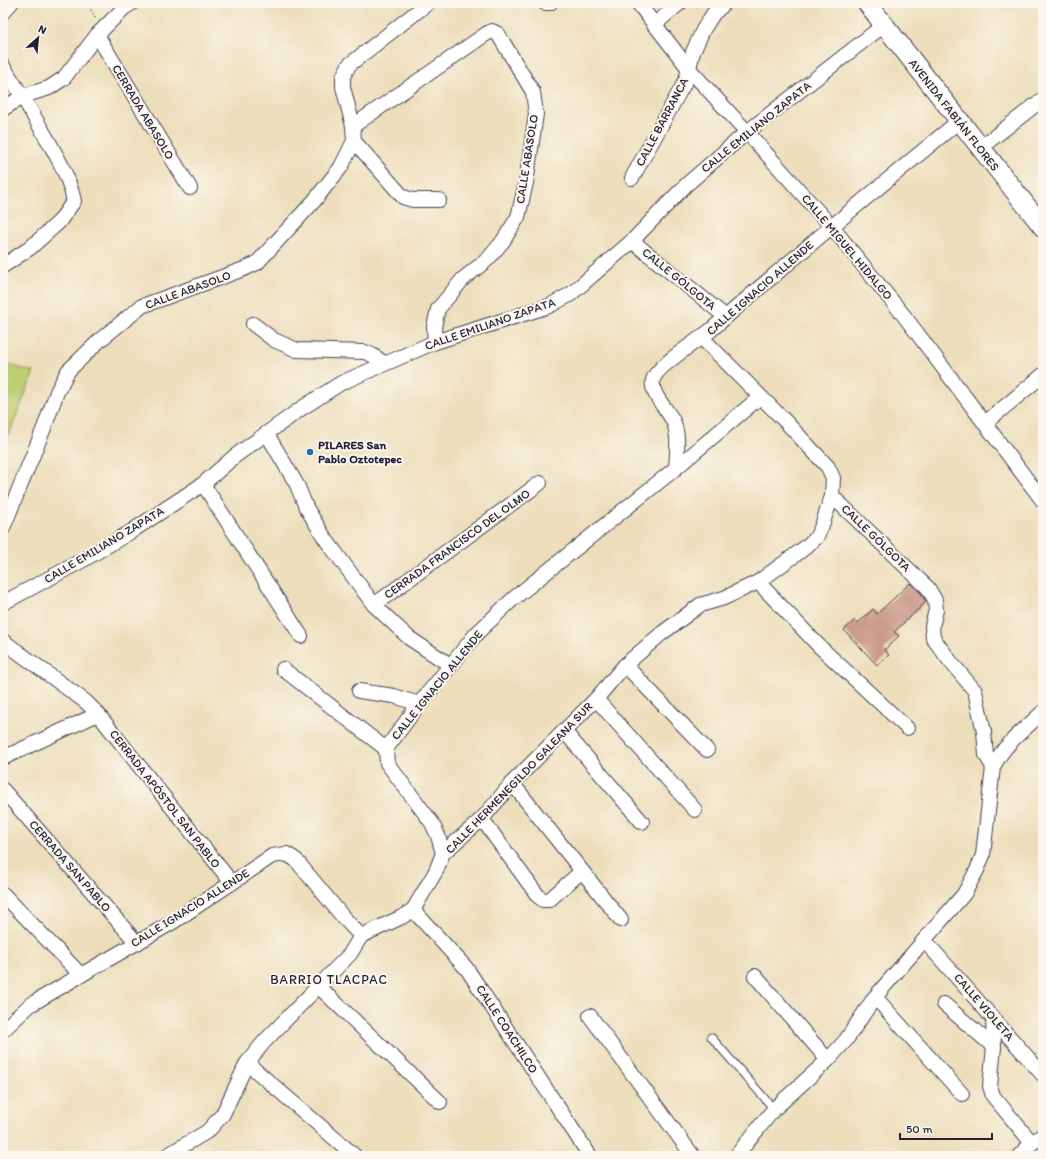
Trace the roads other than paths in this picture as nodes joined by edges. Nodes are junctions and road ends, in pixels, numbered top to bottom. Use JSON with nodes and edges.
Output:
{"nodes":[{"id":1,"x":11,"y":3,"type":"edge"},
{"id":2,"x":132,"y":3,"type":"edge"},
{"id":3,"x":428,"y":3,"type":"edge"},
{"id":4,"x":545,"y":3,"type":"edge"},
{"id":5,"x":550,"y":3,"type":"edge"},
{"id":6,"x":638,"y":3,"type":"edge"},
{"id":7,"x":680,"y":3,"type":"edge"},
{"id":8,"x":725,"y":3,"type":"edge"},
{"id":9,"x":867,"y":3,"type":"edge"},
{"id":10,"x":3,"y":12,"type":"edge"},
{"id":11,"x":654,"y":25,"type":"junction"},
{"id":12,"x":884,"y":25,"type":"junction"},
{"id":13,"x":100,"y":33,"type":"junction"},
{"id":14,"x":3,"y":66,"type":"edge"},
{"id":15,"x":689,"y":69,"type":"junction"},
{"id":16,"x":23,"y":96,"type":"junction"},
{"id":17,"x":1043,"y":99,"type":"edge"},
{"id":18,"x":3,"y":108,"type":"edge"},
{"id":19,"x":959,"y":121,"type":"junction"},
{"id":20,"x":747,"y":132,"type":"junction"},
{"id":21,"x":353,"y":134,"type":"junction"},
{"id":22,"x":980,"y":148,"type":"junction"},
{"id":23,"x":632,"y":178,"type":"dead end"},
{"id":24,"x":190,"y":188,"type":"dead end"},
{"id":25,"x":439,"y":200,"type":"dead end"},
{"id":26,"x":831,"y":226,"type":"junction"},
{"id":27,"x":1043,"y":227,"type":"edge"},
{"id":28,"x":632,"y":241,"type":"junction"},
{"id":29,"x":3,"y":266,"type":"edge"},
{"id":30,"x":726,"y":317,"type":"junction"},
{"id":31,"x":253,"y":324,"type":"dead end"},
{"id":32,"x":702,"y":338,"type":"junction"},
{"id":33,"x":435,"y":342,"type":"junction"},
{"id":34,"x":384,"y":363,"type":"junction"},
{"id":35,"x":1043,"y":375,"type":"edge"},
{"id":36,"x":760,"y":397,"type":"junction"},
{"id":37,"x":985,"y":423,"type":"junction"},
{"id":38,"x":267,"y":434,"type":"junction"},
{"id":39,"x":676,"y":468,"type":"junction"},
{"id":40,"x":540,"y":483,"type":"dead end"},
{"id":41,"x":203,"y":484,"type":"junction"},
{"id":42,"x":832,"y":496,"type":"junction"},
{"id":43,"x":1043,"y":501,"type":"edge"},
{"id":44,"x":3,"y":528,"type":"edge"},
{"id":45,"x":758,"y":582,"type":"junction"},
{"id":46,"x":3,"y":603,"type":"edge"},
{"id":47,"x":374,"y":605,"type":"junction"},
{"id":48,"x":301,"y":636,"type":"dead end"},
{"id":49,"x":3,"y":641,"type":"edge"},
{"id":50,"x":450,"y":665,"type":"junction"},
{"id":51,"x":625,"y":665,"type":"junction"},
{"id":52,"x":284,"y":669,"type":"dead end"},
{"id":53,"x":359,"y":691,"type":"dead end"},
{"id":54,"x":596,"y":699,"type":"junction"},
{"id":55,"x":419,"y":704,"type":"junction"},
{"id":56,"x":1043,"y":712,"type":"edge"},
{"id":57,"x":98,"y":714,"type":"junction"},
{"id":58,"x":907,"y":728,"type":"dead end"},
{"id":59,"x":564,"y":731,"type":"junction"},
{"id":60,"x":386,"y":749,"type":"junction"},
{"id":61,"x":707,"y":750,"type":"dead end"},
{"id":62,"x":3,"y":758,"type":"edge"},
{"id":63,"x":993,"y":767,"type":"junction"},
{"id":64,"x":512,"y":783,"type":"junction"},
{"id":65,"x":3,"y":790,"type":"edge"},
{"id":66,"x":695,"y":810,"type":"dead end"},
{"id":67,"x":482,"y":819,"type":"junction"},
{"id":68,"x":642,"y":822,"type":"dead end"},
{"id":69,"x":444,"y":854,"type":"junction"},
{"id":70,"x":582,"y":871,"type":"junction"},
{"id":71,"x":232,"y":883,"type":"junction"},
{"id":72,"x":3,"y":894,"type":"edge"},
{"id":73,"x":414,"y":910,"type":"junction"},
{"id":74,"x":621,"y":920,"type":"dead end"},
{"id":75,"x":361,"y":936,"type":"junction"},
{"id":76,"x":924,"y":940,"type":"junction"},
{"id":77,"x":137,"y":943,"type":"junction"},
{"id":78,"x":81,"y":975,"type":"junction"},
{"id":79,"x":755,"y":976,"type":"dead end"},
{"id":80,"x":318,"y":986,"type":"junction"},
{"id":81,"x":875,"y":997,"type":"junction"},
{"id":82,"x":944,"y":1004,"type":"dead end"},
{"id":83,"x":590,"y":1016,"type":"dead end"},
{"id":84,"x":993,"y":1018,"type":"junction"},
{"id":85,"x":3,"y":1030,"type":"edge"},
{"id":86,"x":711,"y":1037,"type":"dead end"},
{"id":87,"x":994,"y":1047,"type":"junction"},
{"id":88,"x":828,"y":1060,"type":"junction"},
{"id":89,"x":247,"y":1063,"type":"junction"},
{"id":90,"x":1043,"y":1075,"type":"edge"},
{"id":91,"x":962,"y":1094,"type":"dead end"},
{"id":92,"x":440,"y":1102,"type":"dead end"},
{"id":93,"x":774,"y":1109,"type":"junction"},
{"id":94,"x":1037,"y":1139,"type":"edge"},
{"id":95,"x":166,"y":1156,"type":"edge"},
{"id":96,"x":355,"y":1156,"type":"edge"},
{"id":97,"x":590,"y":1156,"type":"edge"},
{"id":98,"x":693,"y":1156,"type":"edge"},
{"id":99,"x":736,"y":1156,"type":"edge"},
{"id":100,"x":1019,"y":1156,"type":"edge"}],
"edges":[{"from":1,"to":10,"type":"street"},
{"from":2,"to":13,"type":"street"},
{"from":3,"to":21,"type":"street"},
{"from":4,"to":5,"type":"street"},
{"from":6,"to":11,"type":"street","name":"CALLE MIGUEL HIDALGO"},
{"from":7,"to":11,"type":"street"},
{"from":8,"to":15,"type":"street","name":"CALLE BARRANCA"},
{"from":9,"to":12,"type":"main road","name":"AVENIDA FABIÁN FLORES"},
{"from":11,"to":15,"type":"street","name":"CALLE MIGUEL HIDALGO"},
{"from":12,"to":19,"type":"main road","name":"AVENIDA FABIÁN FLORES"},
{"from":12,"to":20,"type":"street","name":"CALLE EMILIANO ZAPATA"},
{"from":13,"to":16,"type":"street"},
{"from":13,"to":24,"type":"street","name":"CERRADA ABASOLO"},
{"from":14,"to":16,"type":"street"},
{"from":15,"to":20,"type":"street","name":"CALLE MIGUEL HIDALGO"},
{"from":15,"to":23,"type":"street","name":"CALLE BARRANCA"},
{"from":16,"to":18,"type":"street"},
{"from":16,"to":29,"type":"street"},
{"from":17,"to":22,"type":"street"},
{"from":19,"to":22,"type":"main road","name":"AVENIDA FABIÁN FLORES"},
{"from":19,"to":26,"type":"street","name":"CALLE IGNACIO ALLENDE"},
{"from":20,"to":26,"type":"street","name":"CALLE MIGUEL HIDALGO"},
{"from":20,"to":28,"type":"street","name":"CALLE EMILIANO ZAPATA"},
{"from":21,"to":25,"type":"street"},
{"from":21,"to":33,"type":"street","name":"CALLE ABASOLO"},
{"from":21,"to":44,"type":"street","name":"CALLE ABASOLO"},
{"from":22,"to":27,"type":"main road","name":"AVENIDA FABIÁN FLORES"},
{"from":26,"to":30,"type":"street","name":"CALLE IGNACIO ALLENDE"},
{"from":26,"to":37,"type":"street","name":"CALLE MIGUEL HIDALGO"},
{"from":28,"to":30,"type":"street","name":"CALLE GÓLGOTA"},
{"from":28,"to":33,"type":"street","name":"CALLE EMILIANO ZAPATA"},
{"from":30,"to":32,"type":"street","name":"CALLE IGNACIO ALLENDE"},
{"from":31,"to":34,"type":"street"},
{"from":32,"to":36,"type":"street","name":"CALLE GÓLGOTA"},
{"from":32,"to":39,"type":"street","name":"CALLE IGNACIO ALLENDE"},
{"from":33,"to":34,"type":"street","name":"CALLE EMILIANO ZAPATA"},
{"from":34,"to":38,"type":"street","name":"CALLE EMILIANO ZAPATA"},
{"from":35,"to":37,"type":"street"},
{"from":36,"to":39,"type":"street","name":"CALLE IGNACIO ALLENDE"},
{"from":36,"to":42,"type":"street","name":"CALLE GÓLGOTA"},
{"from":37,"to":43,"type":"street","name":"CALLE MIGUEL HIDALGO"},
{"from":38,"to":41,"type":"street","name":"CALLE EMILIANO ZAPATA"},
{"from":38,"to":47,"type":"street"},
{"from":39,"to":50,"type":"street","name":"CALLE IGNACIO ALLENDE"},
{"from":40,"to":47,"type":"street","name":"CERRADA FRANCISCO DEL OLMO"},
{"from":41,"to":46,"type":"street","name":"CALLE EMILIANO ZAPATA"},
{"from":41,"to":48,"type":"street"},
{"from":42,"to":45,"type":"street","name":"CALLE HERMENEGILDO GALEANA SUR"},
{"from":42,"to":63,"type":"street","name":"CALLE GÓLGOTA"},
{"from":45,"to":51,"type":"street","name":"CALLE HERMENEGILDO GALEANA SUR"},
{"from":45,"to":58,"type":"street"},
{"from":47,"to":50,"type":"street"},
{"from":49,"to":57,"type":"street","name":"CERRADA APÓSTOL SAN PABLO"},
{"from":50,"to":55,"type":"street","name":"CALLE IGNACIO ALLENDE"},
{"from":51,"to":54,"type":"street","name":"CALLE HERMENEGILDO GALEANA SUR"},
{"from":51,"to":61,"type":"street"},
{"from":52,"to":60,"type":"street"},
{"from":53,"to":55,"type":"street"},
{"from":54,"to":59,"type":"street","name":"CALLE HERMENEGILDO GALEANA SUR"},
{"from":54,"to":66,"type":"street"},
{"from":55,"to":60,"type":"street","name":"CALLE IGNACIO ALLENDE"},
{"from":56,"to":63,"type":"street"},
{"from":57,"to":62,"type":"street"},
{"from":57,"to":71,"type":"street","name":"CERRADA APÓSTOL SAN PABLO"},
{"from":59,"to":64,"type":"street","name":"CALLE HERMENEGILDO GALEANA SUR"},
{"from":59,"to":68,"type":"street"},
{"from":60,"to":69,"type":"street","name":"CALLE IGNACIO ALLENDE"},
{"from":63,"to":76,"type":"street"},
{"from":64,"to":67,"type":"street","name":"CALLE HERMENEGILDO GALEANA SUR"},
{"from":64,"to":70,"type":"street"},
{"from":65,"to":77,"type":"street","name":"CERRADA SAN PABLO"},
{"from":67,"to":69,"type":"street","name":"CALLE HERMENEGILDO GALEANA SUR"},
{"from":67,"to":70,"type":"street"},
{"from":69,"to":73,"type":"street","name":"CALLE HERMENEGILDO GALEANA SUR"},
{"from":70,"to":74,"type":"street"},
{"from":71,"to":75,"type":"street","name":"CALLE IGNACIO ALLENDE"},
{"from":71,"to":77,"type":"street","name":"CALLE IGNACIO ALLENDE"},
{"from":72,"to":78,"type":"street"},
{"from":73,"to":75,"type":"street"},
{"from":73,"to":97,"type":"street","name":"CALLE COACHILCO"},
{"from":75,"to":80,"type":"street"},
{"from":76,"to":81,"type":"street"},
{"from":76,"to":84,"type":"street","name":"CALLE VIOLETA"},
{"from":77,"to":78,"type":"street","name":"CALLE IGNACIO ALLENDE"},
{"from":78,"to":85,"type":"street","name":"CALLE IGNACIO ALLENDE"},
{"from":79,"to":88,"type":"street"},
{"from":80,"to":89,"type":"street"},
{"from":80,"to":92,"type":"street"},
{"from":81,"to":88,"type":"street"},
{"from":81,"to":91,"type":"street"},
{"from":82,"to":87,"type":"street"},
{"from":83,"to":98,"type":"street"},
{"from":84,"to":87,"type":"street"},
{"from":84,"to":90,"type":"street","name":"CALLE VIOLETA"},
{"from":86,"to":93,"type":"lane"},
{"from":87,"to":94,"type":"street"},
{"from":88,"to":93,"type":"street"},
{"from":89,"to":95,"type":"street"},
{"from":89,"to":96,"type":"street"},
{"from":93,"to":99,"type":"street"},
{"from":94,"to":100,"type":"street"}]}
